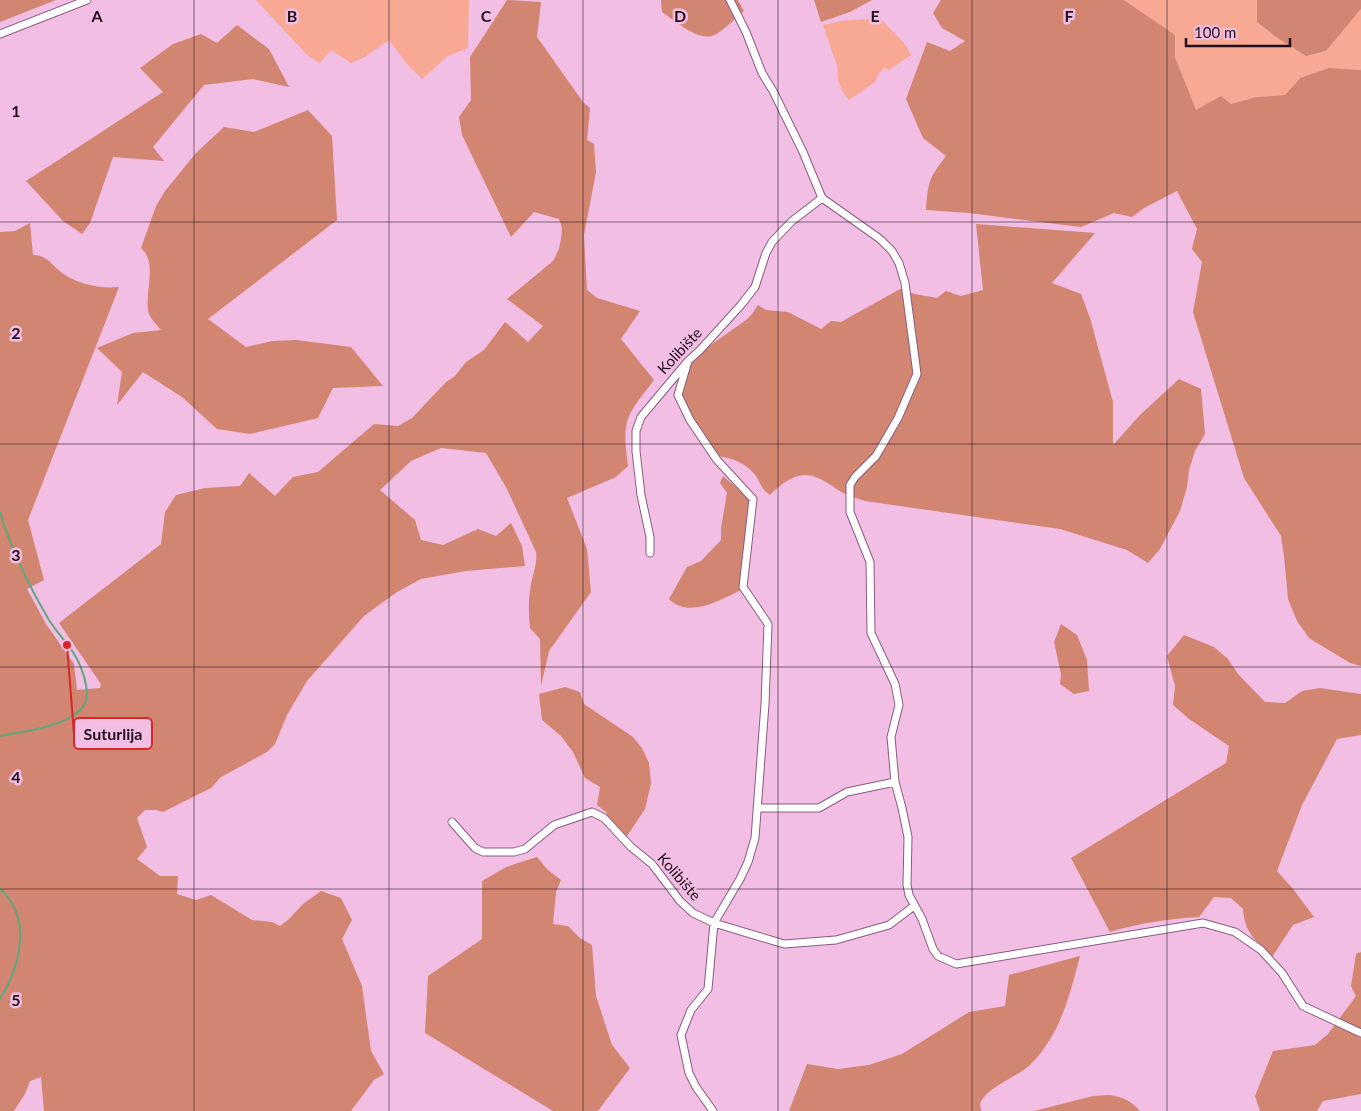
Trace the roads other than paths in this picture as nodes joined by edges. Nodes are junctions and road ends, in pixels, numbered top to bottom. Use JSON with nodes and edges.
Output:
{"nodes":[{"id":1,"x":87,"y":0,"type":"edge"},
{"id":2,"x":730,"y":0,"type":"edge"},
{"id":3,"x":0,"y":34,"type":"edge"},
{"id":4,"x":822,"y":198,"type":"junction"},
{"id":5,"x":688,"y":361,"type":"junction"},
{"id":6,"x":650,"y":553,"type":"dead end"},
{"id":7,"x":895,"y":782,"type":"junction"},
{"id":8,"x":758,"y":808,"type":"junction"},
{"id":9,"x":452,"y":822,"type":"dead end"},
{"id":10,"x":914,"y":906,"type":"junction"},
{"id":11,"x":714,"y":923,"type":"junction"},
{"id":12,"x":1361,"y":1033,"type":"edge"},
{"id":13,"x":713,"y":1111,"type":"edge"}],
"edges":[{"from":1,"to":3,"type":"street"},
{"from":2,"to":4,"type":"street"},
{"from":4,"to":5,"type":"street","name":"Kolibište"},
{"from":4,"to":7,"type":"street"},
{"from":5,"to":6,"type":"street","name":"Kolibište"},
{"from":5,"to":8,"type":"street"},
{"from":7,"to":8,"type":"street"},
{"from":7,"to":10,"type":"street"},
{"from":8,"to":11,"type":"street"},
{"from":9,"to":11,"type":"street","name":"Kolibište"},
{"from":10,"to":11,"type":"street","name":"Kolibište"},
{"from":10,"to":12,"type":"street"},
{"from":11,"to":13,"type":"street"}]}
